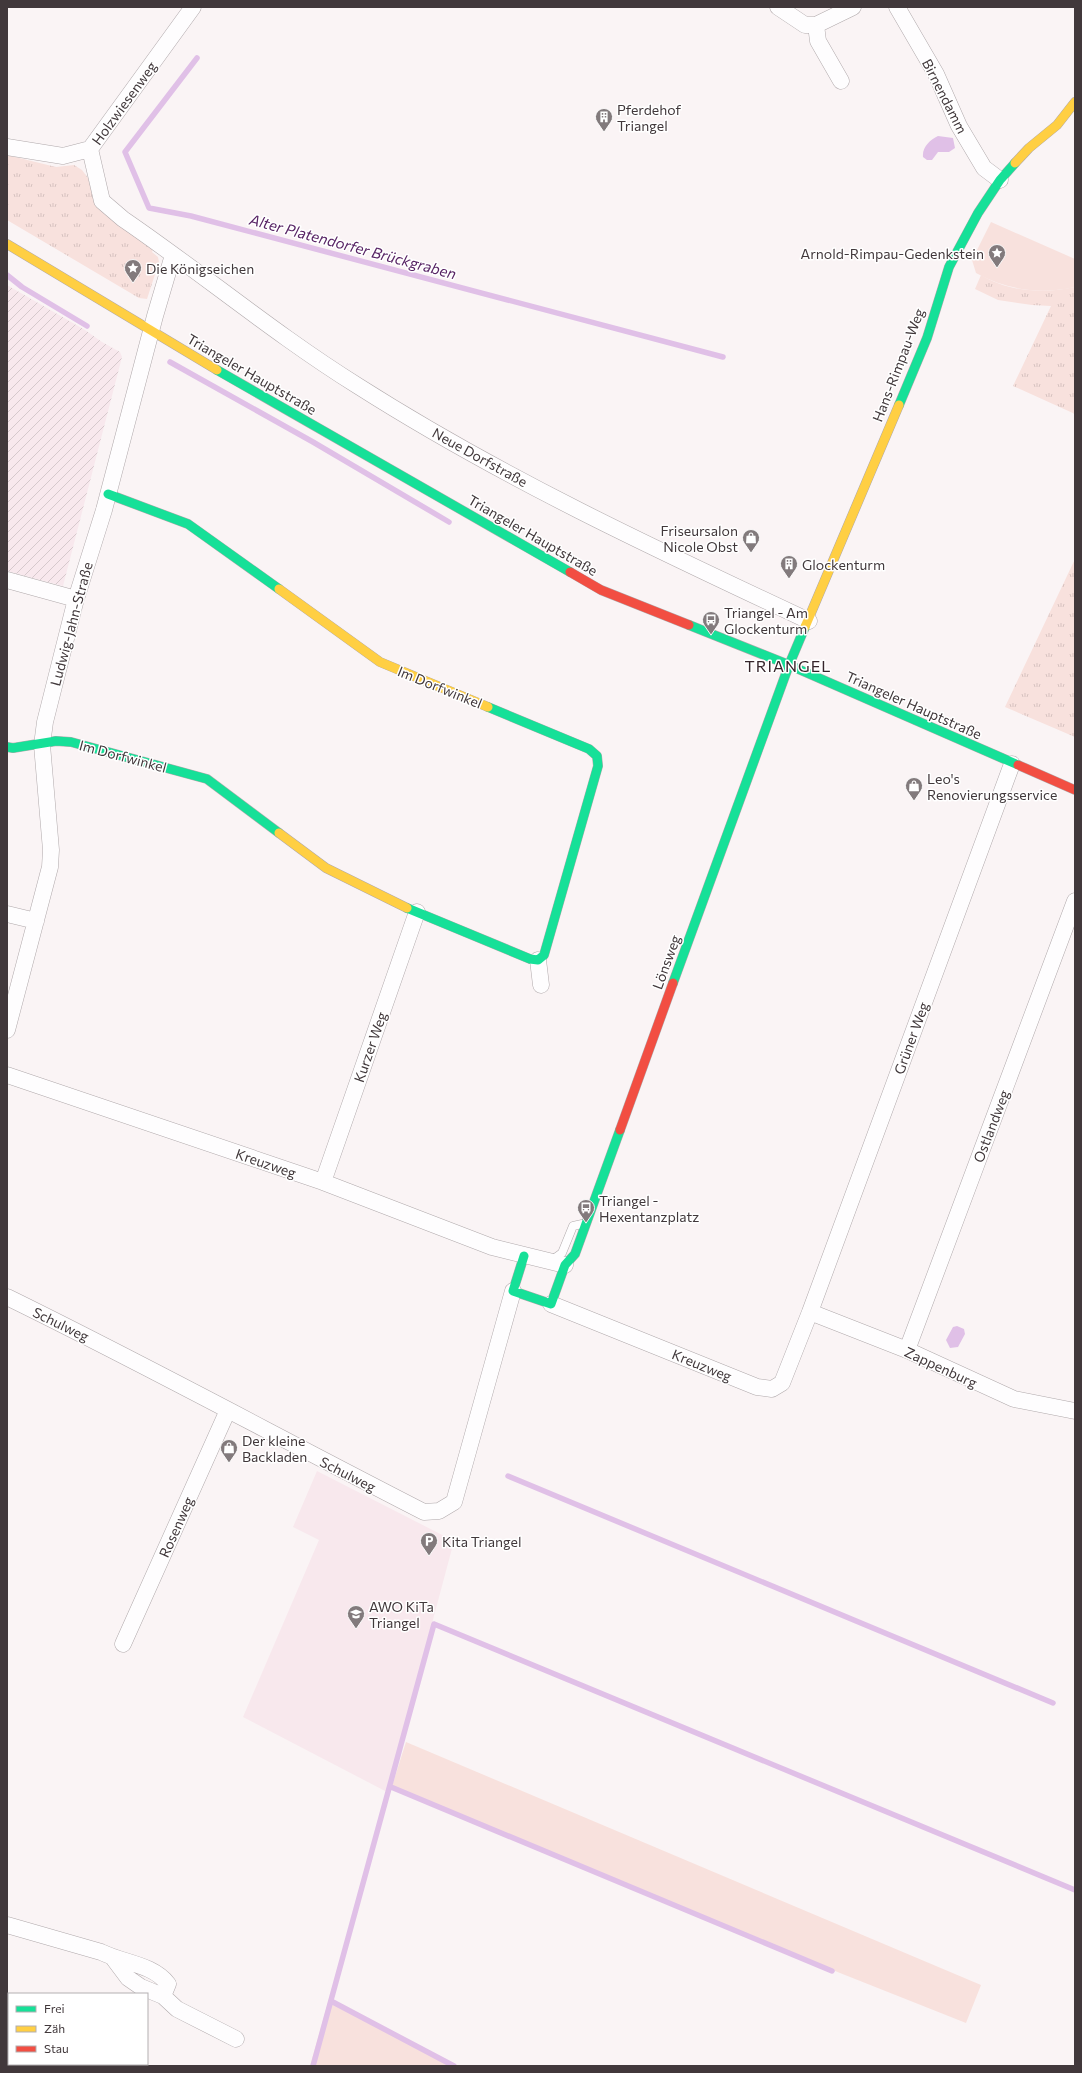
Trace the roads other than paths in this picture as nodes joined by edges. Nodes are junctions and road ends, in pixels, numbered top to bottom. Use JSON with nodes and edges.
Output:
{"nodes":[{"id":1,"x":193,"y":7,"type":"edge"},
{"id":2,"x":778,"y":7,"type":"edge"},
{"id":3,"x":853,"y":7,"type":"edge"},
{"id":4,"x":897,"y":7,"type":"edge"},
{"id":5,"x":816,"y":25,"type":"junction"},
{"id":6,"x":840,"y":81,"type":"dead end"},
{"id":7,"x":1075,"y":102,"type":"edge"},
{"id":8,"x":7,"y":147,"type":"edge"},
{"id":9,"x":90,"y":149,"type":"junction"},
{"id":10,"x":1000,"y":180,"type":"junction"},
{"id":11,"x":7,"y":244,"type":"edge"},
{"id":12,"x":173,"y":255,"type":"junction"},
{"id":13,"x":152,"y":332,"type":"junction"},
{"id":14,"x":108,"y":494,"type":"junction"},
{"id":15,"x":7,"y":580,"type":"edge"},
{"id":16,"x":76,"y":599,"type":"junction"},
{"id":17,"x":809,"y":621,"type":"junction"},
{"id":18,"x":789,"y":665,"type":"junction"},
{"id":19,"x":42,"y":744,"type":"junction"},
{"id":20,"x":7,"y":747,"type":"edge"},
{"id":21,"x":1012,"y":764,"type":"junction"},
{"id":22,"x":1075,"y":790,"type":"edge"},
{"id":23,"x":1075,"y":901,"type":"edge"},
{"id":24,"x":417,"y":912,"type":"junction"},
{"id":25,"x":7,"y":914,"type":"edge"},
{"id":26,"x":36,"y":921,"type":"junction"},
{"id":27,"x":538,"y":960,"type":"junction"},
{"id":28,"x":541,"y":985,"type":"dead end"},
{"id":29,"x":7,"y":1030,"type":"edge"},
{"id":30,"x":7,"y":1075,"type":"edge"},
{"id":31,"x":323,"y":1182,"type":"junction"},
{"id":32,"x":586,"y":1223,"type":"junction"},
{"id":33,"x":524,"y":1256,"type":"junction"},
{"id":34,"x":558,"y":1263,"type":"junction"},
{"id":35,"x":513,"y":1291,"type":"junction"},
{"id":36,"x":7,"y":1297,"type":"edge"},
{"id":37,"x":551,"y":1304,"type":"junction"},
{"id":38,"x":810,"y":1312,"type":"junction"},
{"id":39,"x":907,"y":1350,"type":"junction"},
{"id":40,"x":228,"y":1410,"type":"junction"},
{"id":41,"x":1075,"y":1411,"type":"edge"},
{"id":42,"x":123,"y":1644,"type":"dead end"},
{"id":43,"x":7,"y":1925,"type":"edge"},
{"id":44,"x":236,"y":2039,"type":"dead end"}],
"edges":[{"from":1,"to":9,"type":"street","name":"Holzwiesenweg"},
{"from":2,"to":5,"type":"street"},
{"from":3,"to":5,"type":"street"},
{"from":4,"to":10,"type":"street","name":"Birnendamm"},
{"from":5,"to":6,"type":"street"},
{"from":7,"to":10,"type":"street","name":"Hans-Rimpau-Weg"},
{"from":8,"to":9,"type":"street","name":"Holzwiesenweg"},
{"from":9,"to":12,"type":"street","name":"Neue Dorfstraße"},
{"from":10,"to":17,"type":"street","name":"Hans-Rimpau-Weg"},
{"from":11,"to":13,"type":"street","name":"Triangeler Hauptstraße"},
{"from":12,"to":13,"type":"street"},
{"from":12,"to":17,"type":"street","name":"Neue Dorfstraße"},
{"from":13,"to":14,"type":"street","name":"Ludwig-Jahn-Straße"},
{"from":13,"to":18,"type":"street","name":"Triangeler Hauptstraße"},
{"from":14,"to":16,"type":"street","name":"Ludwig-Jahn-Straße"},
{"from":14,"to":27,"type":"street","name":"Im Dorfwinkel"},
{"from":15,"to":16,"type":"street"},
{"from":16,"to":19,"type":"street","name":"Ludwig-Jahn-Straße"},
{"from":17,"to":18,"type":"street","name":"Hans-Rimpau-Weg"},
{"from":18,"to":21,"type":"street","name":"Triangeler Hauptstraße"},
{"from":18,"to":32,"type":"street","name":"Lönsweg"},
{"from":19,"to":20,"type":"street","name":"Im Dorfwinkel"},
{"from":19,"to":24,"type":"street","name":"Im Dorfwinkel"},
{"from":19,"to":26,"type":"street","name":"Ludwig-Jahn-Straße"},
{"from":21,"to":22,"type":"street","name":"Triangeler Hauptstraße"},
{"from":21,"to":38,"type":"street","name":"Grüner Weg"},
{"from":23,"to":39,"type":"street","name":"Ostlandweg"},
{"from":24,"to":27,"type":"street","name":"Im Dorfwinkel"},
{"from":24,"to":31,"type":"street","name":"Kurzer Weg"},
{"from":25,"to":26,"type":"street"},
{"from":26,"to":29,"type":"street","name":"Ludwig-Jahn-Straße"},
{"from":27,"to":28,"type":"street"},
{"from":30,"to":31,"type":"street","name":"Kreuzweg"},
{"from":31,"to":33,"type":"street","name":"Kreuzweg"},
{"from":32,"to":34,"type":"street","name":"Lönsweg"},
{"from":32,"to":34,"type":"lane"},
{"from":33,"to":34,"type":"street","name":"Kreuzweg"},
{"from":33,"to":35,"type":"street"},
{"from":34,"to":37,"type":"street","name":"Lönsweg"},
{"from":35,"to":37,"type":"street"},
{"from":35,"to":40,"type":"street","name":"Schulweg"},
{"from":36,"to":40,"type":"street","name":"Schulweg"},
{"from":37,"to":38,"type":"street","name":"Kreuzweg"},
{"from":38,"to":39,"type":"street","name":"Zappenburg"},
{"from":39,"to":41,"type":"street","name":"Zappenburg"},
{"from":40,"to":42,"type":"street","name":"Rosenweg"},
{"from":43,"to":44,"type":"street"}]}
